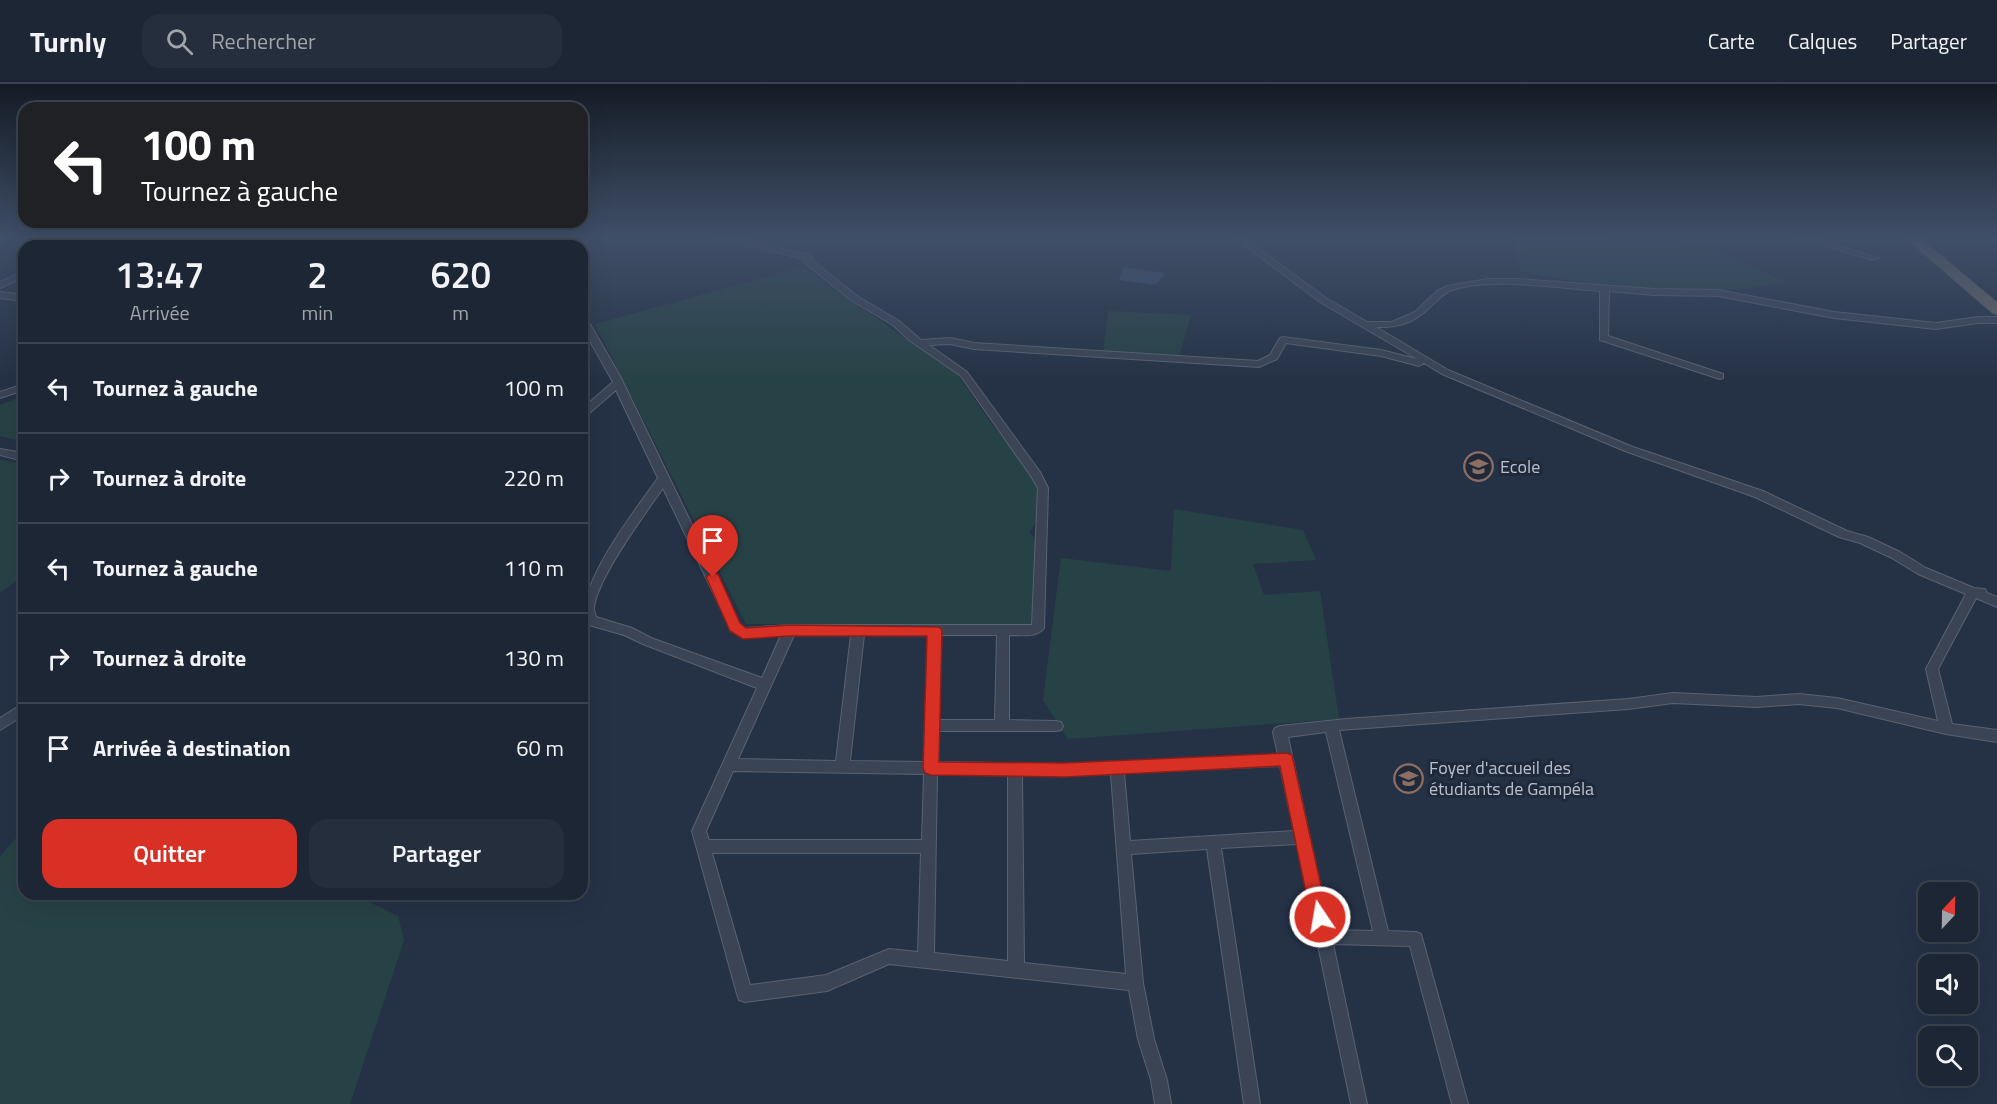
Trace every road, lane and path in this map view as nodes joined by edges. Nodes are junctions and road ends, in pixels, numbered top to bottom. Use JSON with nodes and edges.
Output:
{"nodes":[{"id":1,"x":836,"y":284,"type":"edge"},
{"id":2,"x":1301,"y":284,"type":"edge"},
{"id":3,"x":1488,"y":284,"type":"edge"},
{"id":4,"x":1538,"y":284,"type":"edge"},
{"id":5,"x":1966,"y":284,"type":"edge"},
{"id":6,"x":1605,"y":289,"type":"junction"},
{"id":7,"x":0,"y":296,"type":"edge"},
{"id":8,"x":18,"y":298,"type":"edge"},
{"id":9,"x":1997,"y":310,"type":"edge"},
{"id":10,"x":1997,"y":320,"type":"edge"},
{"id":11,"x":1367,"y":324,"type":"junction"},
{"id":12,"x":588,"y":330,"type":"edge"},
{"id":13,"x":920,"y":343,"type":"junction"},
{"id":14,"x":1445,"y":372,"type":"junction"},
{"id":15,"x":1720,"y":376,"type":"dead end"},
{"id":16,"x":618,"y":383,"type":"junction"},
{"id":17,"x":18,"y":389,"type":"edge"},
{"id":18,"x":0,"y":394,"type":"edge"},
{"id":19,"x":588,"y":409,"type":"edge"},
{"id":20,"x":0,"y":452,"type":"edge"},
{"id":21,"x":18,"y":456,"type":"edge"},
{"id":22,"x":664,"y":478,"type":"junction"},
{"id":23,"x":1973,"y":592,"type":"junction"},
{"id":24,"x":1997,"y":594,"type":"edge"},
{"id":25,"x":1997,"y":602,"type":"edge"},
{"id":26,"x":588,"y":608,"type":"edge"},
{"id":27,"x":588,"y":620,"type":"edge"},
{"id":28,"x":790,"y":630,"type":"junction"},
{"id":29,"x":858,"y":630,"type":"junction"},
{"id":30,"x":934,"y":630,"type":"junction"},
{"id":31,"x":1003,"y":630,"type":"junction"},
{"id":32,"x":765,"y":686,"type":"junction"},
{"id":33,"x":18,"y":712,"type":"edge"},
{"id":34,"x":932,"y":725,"type":"junction"},
{"id":35,"x":0,"y":726,"type":"edge"},
{"id":36,"x":1002,"y":726,"type":"junction"},
{"id":37,"x":1056,"y":726,"type":"dead end"},
{"id":38,"x":1331,"y":726,"type":"junction"},
{"id":39,"x":1946,"y":729,"type":"junction"},
{"id":40,"x":1997,"y":736,"type":"edge"},
{"id":41,"x":1286,"y":760,"type":"junction"},
{"id":42,"x":729,"y":765,"type":"junction"},
{"id":43,"x":842,"y":767,"type":"junction"},
{"id":44,"x":931,"y":768,"type":"junction"},
{"id":45,"x":1117,"y":768,"type":"junction"},
{"id":46,"x":1015,"y":769,"type":"junction"},
{"id":47,"x":1302,"y":837,"type":"junction"},
{"id":48,"x":1213,"y":842,"type":"junction"},
{"id":49,"x":703,"y":846,"type":"junction"},
{"id":50,"x":929,"y":848,"type":"junction"},
{"id":51,"x":1124,"y":848,"type":"junction"},
{"id":52,"x":1324,"y":937,"type":"junction"},
{"id":53,"x":1382,"y":938,"type":"junction"},
{"id":54,"x":926,"y":960,"type":"junction"},
{"id":55,"x":1016,"y":970,"type":"junction"},
{"id":56,"x":1134,"y":983,"type":"junction"},
{"id":57,"x":1163,"y":1104,"type":"edge"},
{"id":58,"x":1252,"y":1104,"type":"edge"},
{"id":59,"x":1359,"y":1104,"type":"edge"},
{"id":60,"x":1460,"y":1104,"type":"edge"}],
"edges":[{"from":1,"to":13,"type":"street"},
{"from":2,"to":11,"type":"street"},
{"from":3,"to":11,"type":"street"},
{"from":4,"to":6,"type":"street"},
{"from":5,"to":9,"type":"highway"},
{"from":6,"to":10,"type":"street"},
{"from":6,"to":15,"type":"street"},
{"from":7,"to":8,"type":"street"},
{"from":11,"to":14,"type":"street"},
{"from":12,"to":16,"type":"street"},
{"from":13,"to":14,"type":"street"},
{"from":13,"to":31,"type":"street"},
{"from":14,"to":23,"type":"street"},
{"from":16,"to":19,"type":"street"},
{"from":16,"to":22,"type":"street"},
{"from":17,"to":18,"type":"street"},
{"from":20,"to":21,"type":"street"},
{"from":22,"to":26,"type":"street"},
{"from":22,"to":28,"type":"street"},
{"from":23,"to":24,"type":"street"},
{"from":23,"to":25,"type":"street"},
{"from":23,"to":39,"type":"street"},
{"from":27,"to":32,"type":"street"},
{"from":28,"to":29,"type":"street"},
{"from":28,"to":32,"type":"street"},
{"from":29,"to":30,"type":"street"},
{"from":29,"to":43,"type":"street"},
{"from":30,"to":31,"type":"street"},
{"from":30,"to":34,"type":"street"},
{"from":31,"to":36,"type":"street"},
{"from":32,"to":42,"type":"street"},
{"from":33,"to":35,"type":"street"},
{"from":34,"to":36,"type":"street"},
{"from":34,"to":44,"type":"street"},
{"from":36,"to":37,"type":"street"},
{"from":38,"to":39,"type":"street"},
{"from":38,"to":41,"type":"street"},
{"from":38,"to":53,"type":"street"},
{"from":39,"to":40,"type":"street"},
{"from":41,"to":45,"type":"street"},
{"from":41,"to":47,"type":"street"},
{"from":42,"to":43,"type":"street"},
{"from":42,"to":49,"type":"street"},
{"from":43,"to":44,"type":"street"},
{"from":44,"to":46,"type":"street"},
{"from":44,"to":50,"type":"street"},
{"from":45,"to":46,"type":"street"},
{"from":45,"to":51,"type":"street"},
{"from":46,"to":55,"type":"street"},
{"from":47,"to":48,"type":"street"},
{"from":47,"to":52,"type":"street"},
{"from":48,"to":51,"type":"street"},
{"from":48,"to":58,"type":"street"},
{"from":49,"to":50,"type":"street"},
{"from":49,"to":54,"type":"street"},
{"from":50,"to":54,"type":"street"},
{"from":51,"to":56,"type":"street"},
{"from":52,"to":53,"type":"street"},
{"from":52,"to":59,"type":"street"},
{"from":53,"to":60,"type":"street"},
{"from":54,"to":55,"type":"street"},
{"from":55,"to":56,"type":"street"},
{"from":56,"to":57,"type":"street"}]}
